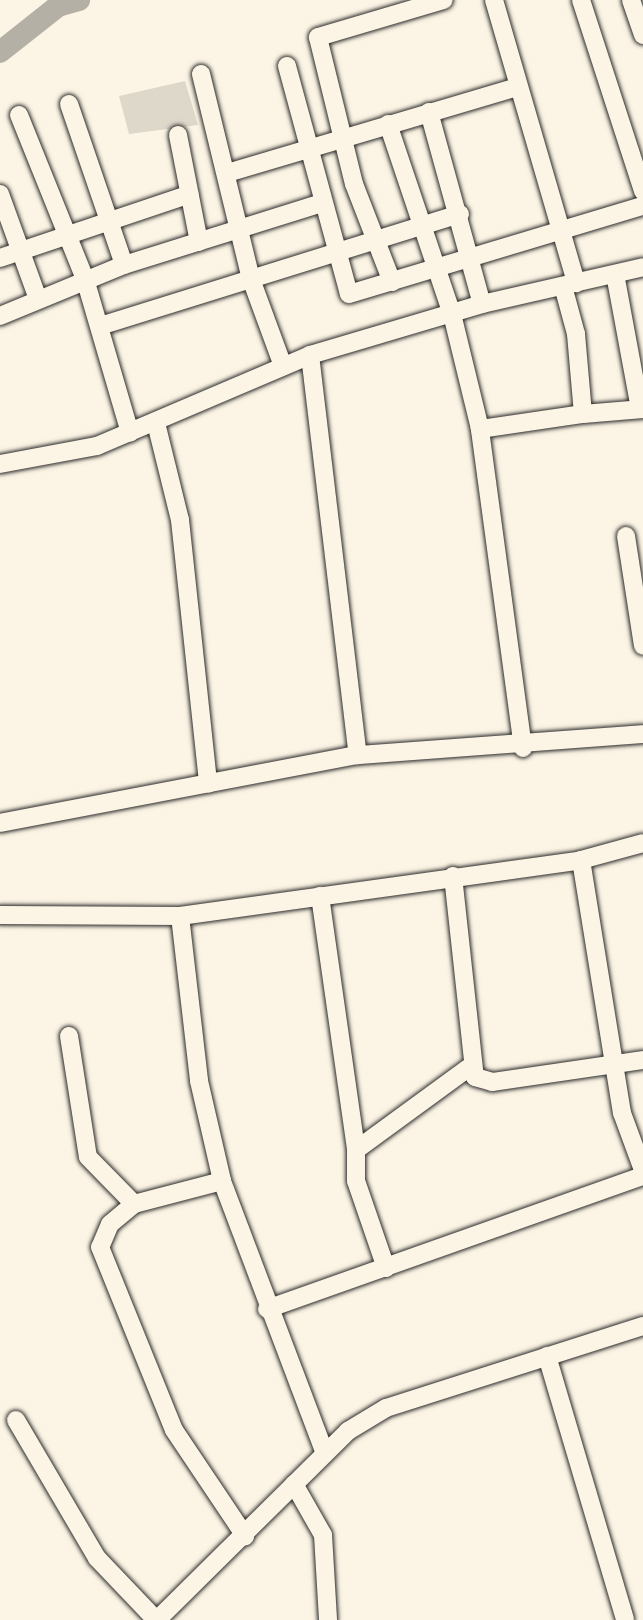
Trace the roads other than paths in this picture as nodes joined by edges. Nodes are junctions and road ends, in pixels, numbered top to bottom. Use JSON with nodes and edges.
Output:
{"nodes":[{"id":1,"x":444,"y":0,"type":"edge"},
{"id":2,"x":494,"y":0,"type":"edge"},
{"id":3,"x":581,"y":0,"type":"edge"},
{"id":4,"x":634,"y":1,"type":"edge"},
{"id":5,"x":643,"y":35,"type":"edge"},
{"id":6,"x":287,"y":66,"type":"dead end"},
{"id":7,"x":201,"y":74,"type":"dead end"},
{"id":8,"x":518,"y":87,"type":"junction"},
{"id":9,"x":69,"y":104,"type":"dead end"},
{"id":10,"x":429,"y":112,"type":"junction"},
{"id":11,"x":19,"y":115,"type":"dead end"},
{"id":12,"x":388,"y":124,"type":"junction"},
{"id":13,"x":178,"y":135,"type":"dead end"},
{"id":14,"x":346,"y":136,"type":"junction"},
{"id":15,"x":308,"y":147,"type":"junction"},
{"id":16,"x":227,"y":173,"type":"junction"},
{"id":17,"x":643,"y":191,"type":"edge"},
{"id":18,"x":0,"y":194,"type":"edge"},
{"id":19,"x":190,"y":194,"type":"junction"},
{"id":20,"x":322,"y":203,"type":"junction"},
{"id":21,"x":643,"y":206,"type":"edge"},
{"id":22,"x":460,"y":214,"type":"junction"},
{"id":23,"x":107,"y":220,"type":"junction"},
{"id":24,"x":416,"y":225,"type":"junction"},
{"id":25,"x":243,"y":228,"type":"junction"},
{"id":26,"x":560,"y":230,"type":"junction"},
{"id":27,"x":69,"y":234,"type":"junction"},
{"id":28,"x":373,"y":236,"type":"junction"},
{"id":29,"x":199,"y":242,"type":"junction"},
{"id":30,"x":20,"y":251,"type":"junction"},
{"id":31,"x":336,"y":251,"type":"junction"},
{"id":32,"x":0,"y":258,"type":"edge"},
{"id":33,"x":473,"y":258,"type":"junction"},
{"id":34,"x":124,"y":265,"type":"junction"},
{"id":35,"x":643,"y":267,"type":"edge"},
{"id":36,"x":434,"y":270,"type":"junction"},
{"id":37,"x":615,"y":274,"type":"junction"},
{"id":38,"x":85,"y":279,"type":"junction"},
{"id":39,"x":251,"y":279,"type":"junction"},
{"id":40,"x":392,"y":282,"type":"junction"},
{"id":41,"x":570,"y":284,"type":"junction"},
{"id":42,"x":38,"y":299,"type":"junction"},
{"id":43,"x":482,"y":304,"type":"junction"},
{"id":44,"x":452,"y":314,"type":"junction"},
{"id":45,"x":0,"y":316,"type":"edge"},
{"id":46,"x":100,"y":326,"type":"junction"},
{"id":47,"x":636,"y":354,"type":"edge"},
{"id":48,"x":310,"y":355,"type":"junction"},
{"id":49,"x":283,"y":366,"type":"junction"},
{"id":50,"x":642,"y":409,"type":"edge"},
{"id":51,"x":583,"y":414,"type":"junction"},
{"id":52,"x":156,"y":423,"type":"junction"},
{"id":53,"x":480,"y":429,"type":"junction"},
{"id":54,"x":130,"y":433,"type":"junction"},
{"id":55,"x":0,"y":464,"type":"edge"},
{"id":56,"x":626,"y":536,"type":"dead end"},
{"id":57,"x":643,"y":646,"type":"edge"},
{"id":58,"x":643,"y":734,"type":"edge"},
{"id":59,"x":523,"y":748,"type":"junction"},
{"id":60,"x":358,"y":755,"type":"junction"},
{"id":61,"x":208,"y":784,"type":"junction"},
{"id":62,"x":0,"y":823,"type":"edge"},
{"id":63,"x":643,"y":843,"type":"edge"},
{"id":64,"x":581,"y":860,"type":"junction"},
{"id":65,"x":453,"y":876,"type":"junction"},
{"id":66,"x":320,"y":896,"type":"junction"},
{"id":67,"x":0,"y":915,"type":"edge"},
{"id":68,"x":180,"y":916,"type":"junction"},
{"id":69,"x":69,"y":1036,"type":"dead end"},
{"id":70,"x":643,"y":1060,"type":"edge"},
{"id":71,"x":614,"y":1062,"type":"junction"},
{"id":72,"x":468,"y":1068,"type":"junction"},
{"id":73,"x":356,"y":1150,"type":"junction"},
{"id":74,"x":643,"y":1170,"type":"edge"},
{"id":75,"x":643,"y":1176,"type":"edge"},
{"id":76,"x":222,"y":1181,"type":"junction"},
{"id":77,"x":134,"y":1204,"type":"junction"},
{"id":78,"x":386,"y":1268,"type":"junction"},
{"id":79,"x":267,"y":1309,"type":"junction"},
{"id":80,"x":643,"y":1326,"type":"edge"},
{"id":81,"x":547,"y":1356,"type":"junction"},
{"id":82,"x":16,"y":1420,"type":"dead end"},
{"id":83,"x":324,"y":1451,"type":"junction"},
{"id":84,"x":294,"y":1484,"type":"junction"},
{"id":85,"x":245,"y":1536,"type":"junction"},
{"id":86,"x":157,"y":1620,"type":"edge"},
{"id":87,"x":328,"y":1620,"type":"edge"},
{"id":88,"x":625,"y":1620,"type":"edge"}],
"edges":[{"from":1,"to":14,"type":"street"},
{"from":2,"to":8,"type":"street"},
{"from":3,"to":17,"type":"street"},
{"from":4,"to":5,"type":"street"},
{"from":6,"to":15,"type":"street"},
{"from":7,"to":16,"type":"street"},
{"from":8,"to":10,"type":"street"},
{"from":8,"to":26,"type":"street"},
{"from":9,"to":23,"type":"street"},
{"from":10,"to":12,"type":"street"},
{"from":10,"to":22,"type":"street"},
{"from":11,"to":27,"type":"street"},
{"from":12,"to":14,"type":"street"},
{"from":12,"to":24,"type":"street"},
{"from":13,"to":19,"type":"street"},
{"from":14,"to":15,"type":"street"},
{"from":14,"to":28,"type":"street"},
{"from":15,"to":16,"type":"street"},
{"from":15,"to":20,"type":"street"},
{"from":16,"to":25,"type":"street"},
{"from":18,"to":30,"type":"street"},
{"from":19,"to":23,"type":"street"},
{"from":19,"to":29,"type":"street"},
{"from":20,"to":25,"type":"street"},
{"from":20,"to":31,"type":"street"},
{"from":21,"to":26,"type":"street"},
{"from":22,"to":24,"type":"street"},
{"from":22,"to":33,"type":"street"},
{"from":23,"to":27,"type":"street"},
{"from":23,"to":34,"type":"street"},
{"from":24,"to":28,"type":"street"},
{"from":24,"to":36,"type":"street"},
{"from":25,"to":29,"type":"street"},
{"from":25,"to":39,"type":"street"},
{"from":26,"to":33,"type":"street"},
{"from":26,"to":41,"type":"street"},
{"from":27,"to":30,"type":"street"},
{"from":27,"to":38,"type":"street"},
{"from":28,"to":31,"type":"street"},
{"from":28,"to":40,"type":"street"},
{"from":29,"to":34,"type":"street"},
{"from":30,"to":32,"type":"street"},
{"from":30,"to":42,"type":"street"},
{"from":31,"to":39,"type":"street"},
{"from":31,"to":40,"type":"street"},
{"from":33,"to":36,"type":"street"},
{"from":33,"to":43,"type":"street"},
{"from":34,"to":38,"type":"street"},
{"from":35,"to":37,"type":"street"},
{"from":36,"to":40,"type":"street"},
{"from":36,"to":44,"type":"street"},
{"from":37,"to":41,"type":"street"},
{"from":37,"to":47,"type":"street"},
{"from":38,"to":42,"type":"street"},
{"from":38,"to":46,"type":"street"},
{"from":39,"to":46,"type":"street"},
{"from":39,"to":49,"type":"street"},
{"from":41,"to":43,"type":"street"},
{"from":41,"to":51,"type":"street"},
{"from":42,"to":45,"type":"street"},
{"from":43,"to":44,"type":"street"},
{"from":44,"to":48,"type":"street"},
{"from":44,"to":53,"type":"street"},
{"from":46,"to":54,"type":"street"},
{"from":47,"to":50,"type":"street"},
{"from":48,"to":49,"type":"street"},
{"from":48,"to":60,"type":"street"},
{"from":49,"to":52,"type":"street"},
{"from":50,"to":51,"type":"street"},
{"from":51,"to":53,"type":"street"},
{"from":52,"to":54,"type":"street"},
{"from":52,"to":61,"type":"street"},
{"from":53,"to":59,"type":"street"},
{"from":54,"to":55,"type":"street"},
{"from":56,"to":57,"type":"street"},
{"from":58,"to":59,"type":"street"},
{"from":59,"to":60,"type":"street"},
{"from":60,"to":61,"type":"street"},
{"from":61,"to":62,"type":"street"},
{"from":63,"to":64,"type":"street"},
{"from":64,"to":65,"type":"street"},
{"from":64,"to":71,"type":"street"},
{"from":65,"to":66,"type":"street"},
{"from":65,"to":72,"type":"street"},
{"from":66,"to":68,"type":"street"},
{"from":66,"to":73,"type":"street"},
{"from":67,"to":68,"type":"street"},
{"from":68,"to":76,"type":"street"},
{"from":69,"to":77,"type":"street"},
{"from":70,"to":71,"type":"street"},
{"from":71,"to":72,"type":"street"},
{"from":71,"to":74,"type":"street"},
{"from":72,"to":73,"type":"street"},
{"from":73,"to":78,"type":"street"},
{"from":75,"to":78,"type":"street"},
{"from":76,"to":77,"type":"street"},
{"from":76,"to":79,"type":"street"},
{"from":77,"to":85,"type":"street"},
{"from":78,"to":79,"type":"street"},
{"from":79,"to":83,"type":"street"},
{"from":80,"to":81,"type":"street"},
{"from":81,"to":83,"type":"street"},
{"from":81,"to":88,"type":"street"},
{"from":82,"to":86,"type":"street"},
{"from":83,"to":84,"type":"street"},
{"from":84,"to":85,"type":"street"},
{"from":84,"to":87,"type":"street"},
{"from":85,"to":86,"type":"street"}]}
